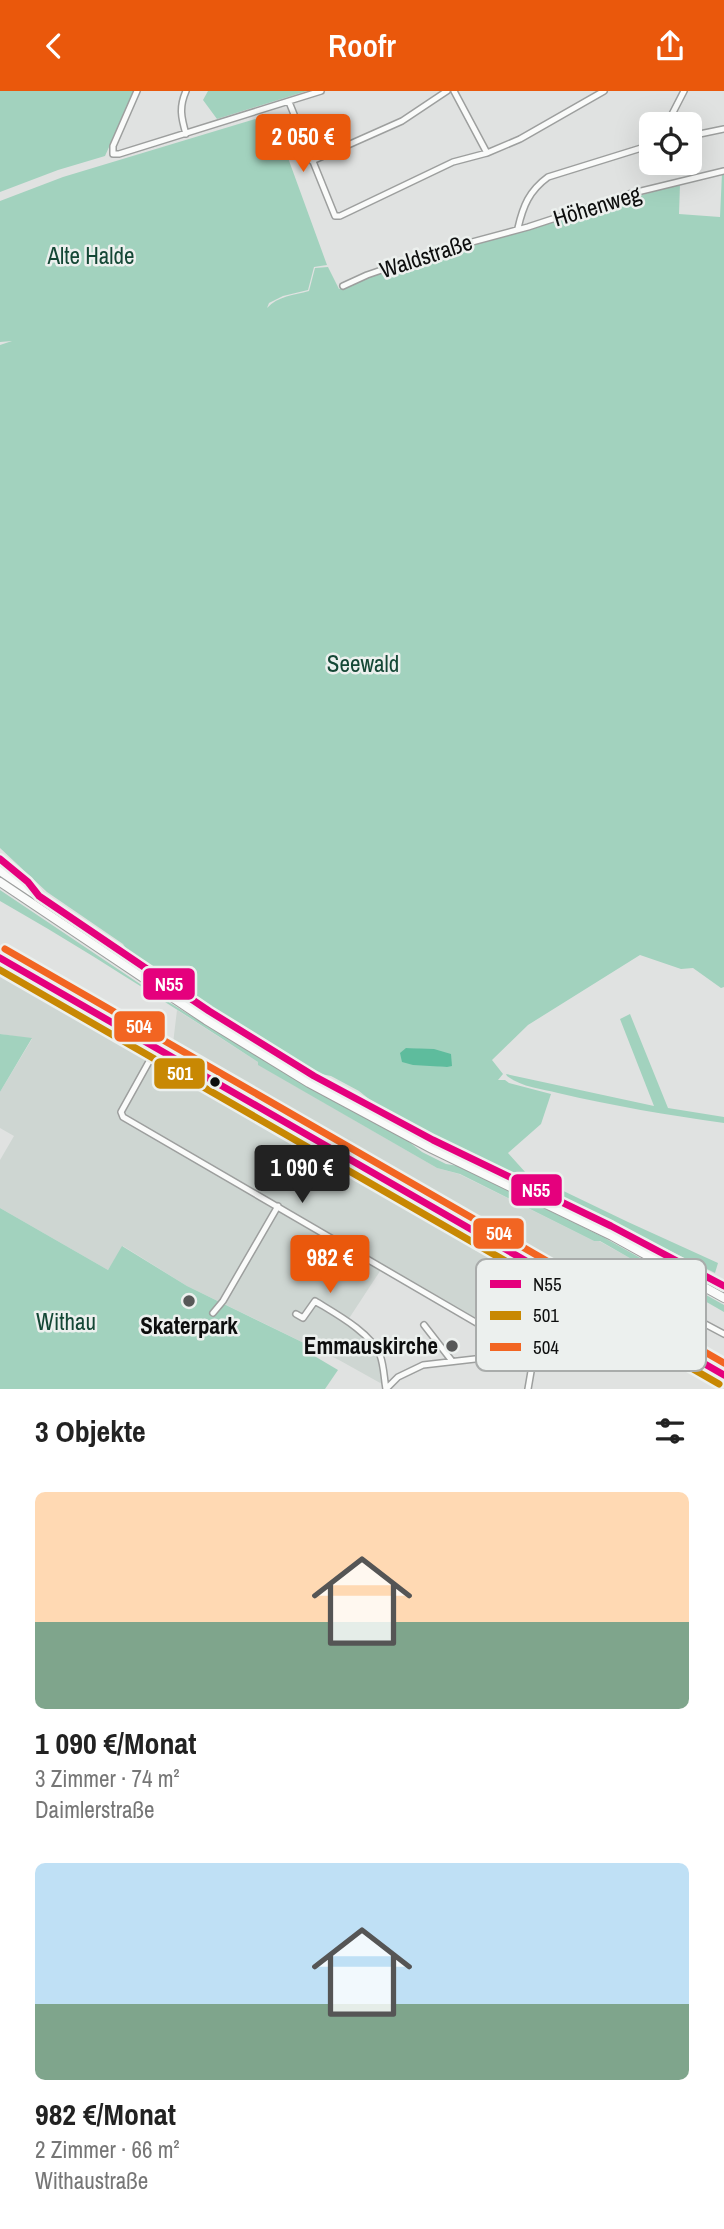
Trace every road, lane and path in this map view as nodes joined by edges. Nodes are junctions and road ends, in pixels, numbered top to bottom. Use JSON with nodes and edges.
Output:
{"nodes":[{"id":1,"x":137,"y":91,"type":"edge"},
{"id":2,"x":186,"y":91,"type":"edge"},
{"id":3,"x":321,"y":91,"type":"edge"},
{"id":4,"x":447,"y":91,"type":"edge"},
{"id":5,"x":454,"y":91,"type":"edge"},
{"id":6,"x":604,"y":91,"type":"edge"},
{"id":7,"x":684,"y":91,"type":"edge"},
{"id":8,"x":289,"y":102,"type":"junction"},
{"id":9,"x":673,"y":112,"type":"edge"},
{"id":10,"x":724,"y":129,"type":"edge"},
{"id":11,"x":186,"y":134,"type":"junction"},
{"id":12,"x":702,"y":134,"type":"edge"},
{"id":13,"x":639,"y":149,"type":"edge"},
{"id":14,"x":487,"y":153,"type":"junction"},
{"id":15,"x":312,"y":162,"type":"junction"},
{"id":16,"x":724,"y":171,"type":"edge"},
{"id":17,"x":518,"y":228,"type":"junction"},
{"id":18,"x":511,"y":231,"type":"joint"},
{"id":19,"x":343,"y":286,"type":"dead end"},
{"id":20,"x":0,"y":859,"type":"edge"},
{"id":21,"x":0,"y":871,"type":"edge"},
{"id":22,"x":0,"y":882,"type":"edge"},
{"id":23,"x":0,"y":888,"type":"edge"},
{"id":24,"x":39,"y":896,"type":"junction"},
{"id":25,"x":47,"y":913,"type":"junction"},
{"id":26,"x":0,"y":958,"type":"edge"},
{"id":27,"x":156,"y":1049,"type":"junction"},
{"id":28,"x":278,"y":1206,"type":"junction"},
{"id":29,"x":525,"y":1259,"type":"edge"},
{"id":30,"x":654,"y":1259,"type":"edge"},
{"id":31,"x":673,"y":1259,"type":"edge"},
{"id":32,"x":706,"y":1276,"type":"edge"},
{"id":33,"x":724,"y":1286,"type":"edge"},
{"id":34,"x":706,"y":1288,"type":"edge"},
{"id":35,"x":724,"y":1298,"type":"edge"},
{"id":36,"x":213,"y":1313,"type":"dead end"},
{"id":37,"x":296,"y":1314,"type":"dead end"},
{"id":38,"x":476,"y":1323,"type":"edge"},
{"id":39,"x":706,"y":1324,"type":"edge"},
{"id":40,"x":424,"y":1325,"type":"dead end"},
{"id":41,"x":724,"y":1334,"type":"edge"},
{"id":42,"x":476,"y":1358,"type":"edge"},
{"id":43,"x":452,"y":1361,"type":"junction"},
{"id":44,"x":706,"y":1364,"type":"edge"},
{"id":45,"x":531,"y":1371,"type":"edge"},
{"id":46,"x":724,"y":1375,"type":"edge"},
{"id":47,"x":386,"y":1389,"type":"edge"},
{"id":48,"x":528,"y":1389,"type":"edge"}],
"edges":[{"from":1,"to":11,"type":"street"},
{"from":2,"to":11,"type":"street"},
{"from":3,"to":8,"type":"street"},
{"from":4,"to":15,"type":"street"},
{"from":5,"to":14,"type":"street"},
{"from":6,"to":14,"type":"street"},
{"from":7,"to":9,"type":"street"},
{"from":8,"to":11,"type":"street"},
{"from":8,"to":15,"type":"street"},
{"from":10,"to":12,"type":"street"},
{"from":13,"to":17,"type":"street"},
{"from":14,"to":15,"type":"street"},
{"from":16,"to":17,"type":"street","name":"Höhenweg"},
{"from":17,"to":18,"type":"street","name":"Höhenweg"},
{"from":18,"to":19,"type":"street","name":"Waldstraße"},
{"from":20,"to":24,"type":"highway"},
{"from":21,"to":24,"type":"highway"},
{"from":22,"to":25,"type":"highway"},
{"from":23,"to":25,"type":"highway"},
{"from":24,"to":31,"type":"highway"},
{"from":25,"to":30,"type":"highway"},
{"from":26,"to":27,"type":"street"},
{"from":27,"to":28,"type":"street"},
{"from":27,"to":29,"type":"street"},
{"from":28,"to":36,"type":"street"},
{"from":28,"to":38,"type":"street"},
{"from":32,"to":33,"type":"highway"},
{"from":34,"to":35,"type":"highway"},
{"from":37,"to":47,"type":"street"},
{"from":39,"to":41,"type":"street"},
{"from":40,"to":43,"type":"street"},
{"from":42,"to":43,"type":"street"},
{"from":43,"to":47,"type":"street"},
{"from":44,"to":46,"type":"street"},
{"from":45,"to":48,"type":"street"}]}
